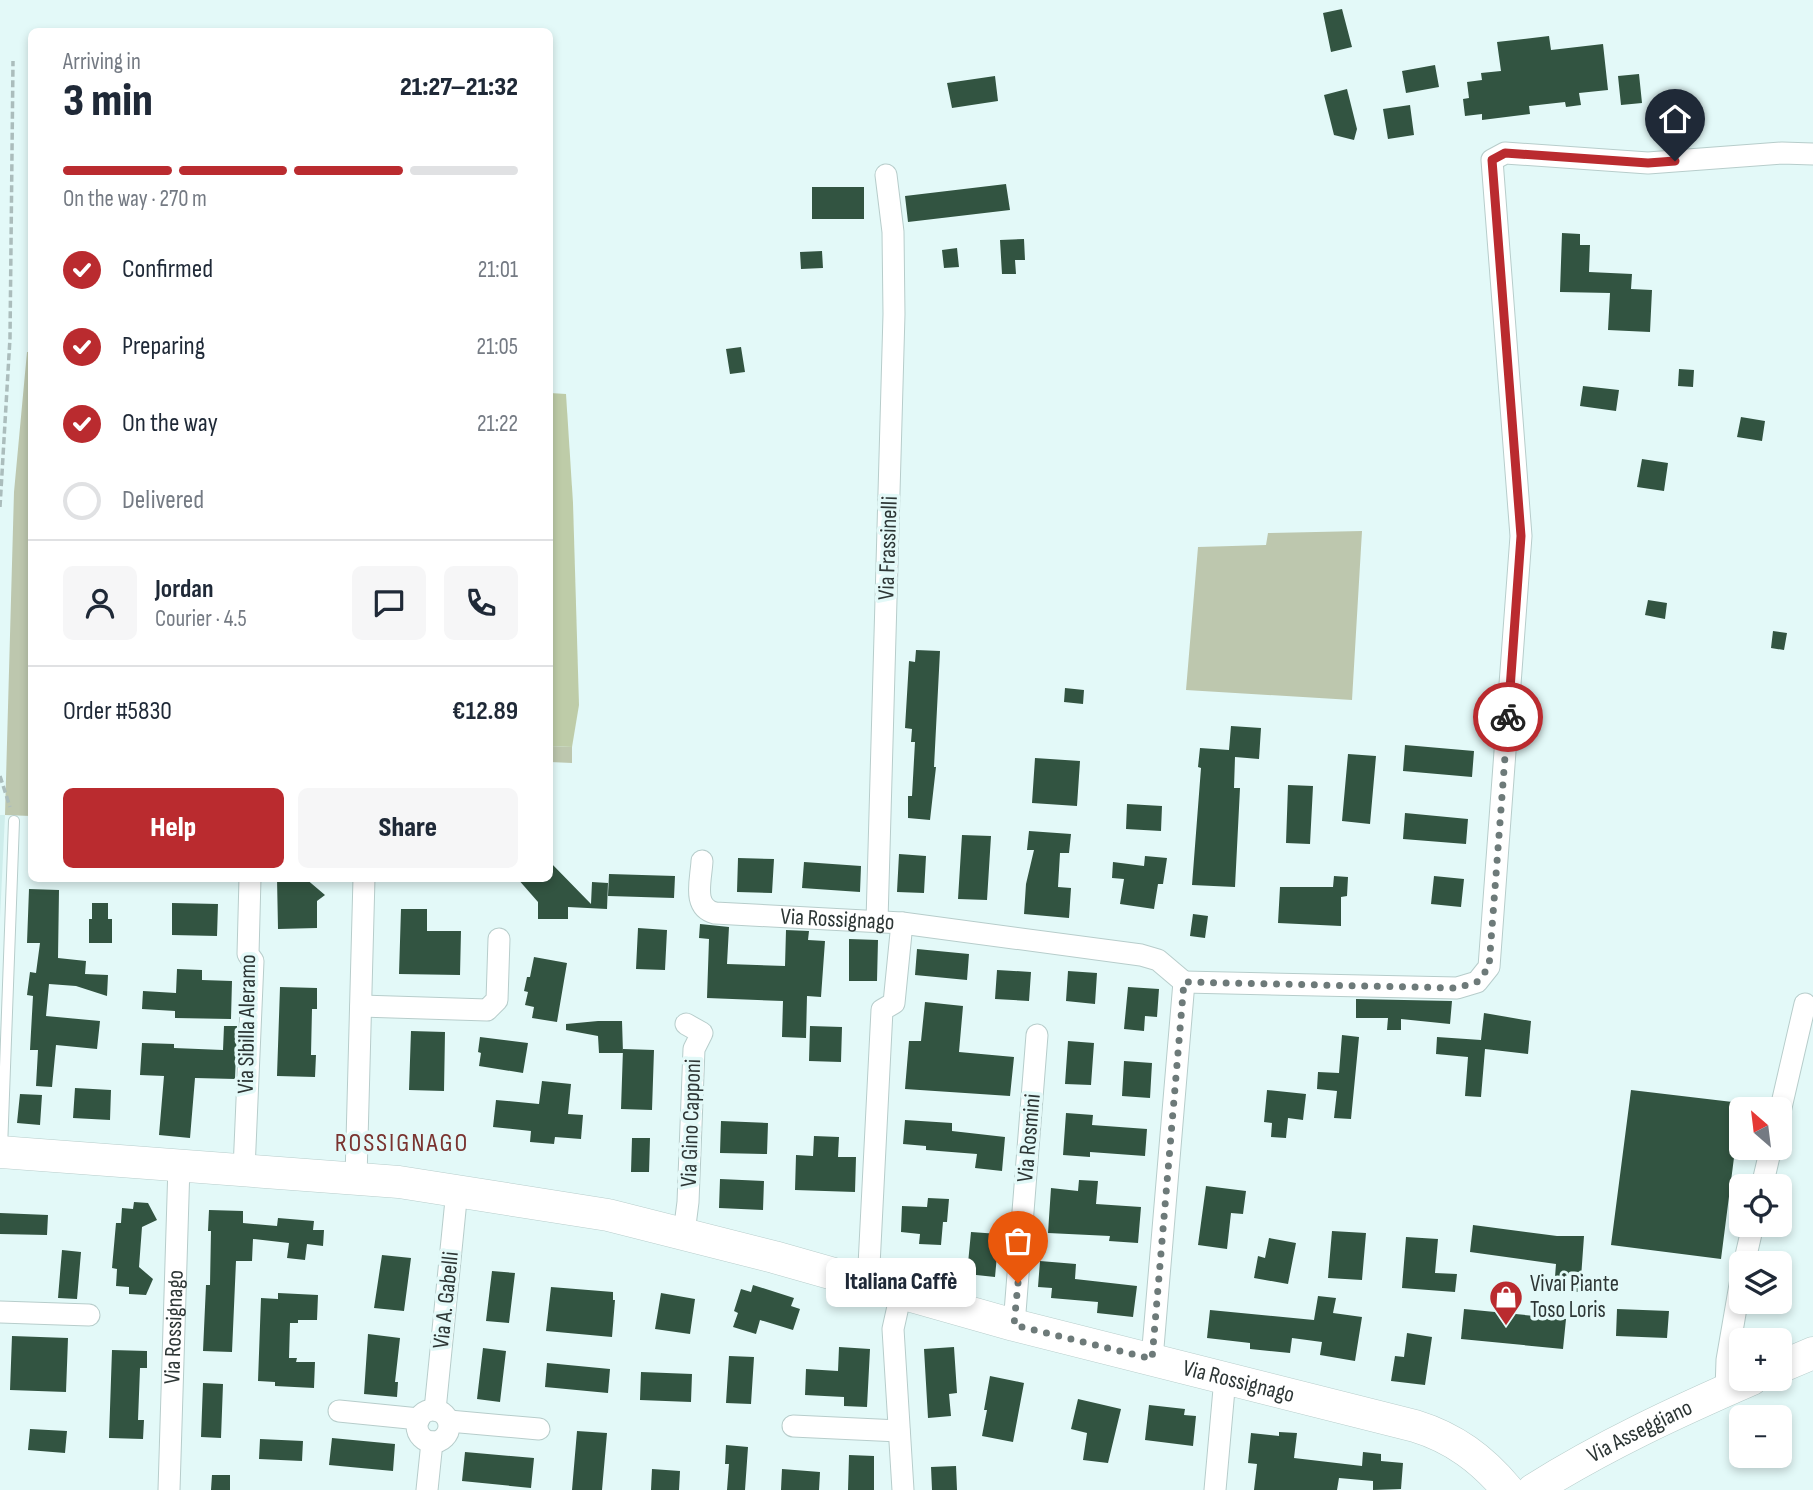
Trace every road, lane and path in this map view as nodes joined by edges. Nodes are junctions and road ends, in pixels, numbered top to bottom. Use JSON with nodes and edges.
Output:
{"nodes":[{"id":1,"x":13,"y":61,"type":"dead end"},
{"id":2,"x":1813,"y":154,"type":"edge"},
{"id":3,"x":886,"y":175,"type":"dead end"},
{"id":4,"x":0,"y":507,"type":"edge"},
{"id":5,"x":0,"y":776,"type":"edge"},
{"id":6,"x":14,"y":821,"type":"joint"},
{"id":7,"x":702,"y":861,"type":"dead end"},
{"id":8,"x":250,"y":882,"type":"edge"},
{"id":9,"x":364,"y":882,"type":"edge"},
{"id":10,"x":877,"y":921,"type":"junction"},
{"id":11,"x":902,"y":922,"type":"junction"},
{"id":12,"x":499,"y":939,"type":"dead end"},
{"id":13,"x":1184,"y":982,"type":"junction"},
{"id":14,"x":1805,"y":1004,"type":"dead end"},
{"id":15,"x":361,"y":1006,"type":"junction"},
{"id":16,"x":686,"y":1024,"type":"dead end"},
{"id":17,"x":1037,"y":1035,"type":"dead end"},
{"id":18,"x":1783,"y":1097,"type":"edge"},
{"id":19,"x":1,"y":1152,"type":"edge"},
{"id":20,"x":178,"y":1166,"type":"junction"},
{"id":21,"x":244,"y":1170,"type":"junction"},
{"id":22,"x":356,"y":1178,"type":"junction"},
{"id":23,"x":457,"y":1190,"type":"junction"},
{"id":24,"x":684,"y":1233,"type":"junction"},
{"id":25,"x":869,"y":1284,"type":"junction"},
{"id":26,"x":901,"y":1293,"type":"junction"},
{"id":27,"x":0,"y":1312,"type":"edge"},
{"id":28,"x":89,"y":1315,"type":"dead end"},
{"id":29,"x":1014,"y":1325,"type":"junction"},
{"id":30,"x":1813,"y":1353,"type":"edge"},
{"id":31,"x":1152,"y":1359,"type":"junction"},
{"id":32,"x":1792,"y":1362,"type":"edge"},
{"id":33,"x":1226,"y":1378,"type":"junction"},
{"id":34,"x":1729,"y":1390,"type":"edge"},
{"id":35,"x":339,"y":1411,"type":"dead end"},
{"id":36,"x":434,"y":1416,"type":"junction"},
{"id":37,"x":793,"y":1426,"type":"dead end"},
{"id":38,"x":539,"y":1429,"type":"dead end"},
{"id":39,"x":899,"y":1432,"type":"junction"},
{"id":40,"x":169,"y":1490,"type":"edge"},
{"id":41,"x":427,"y":1490,"type":"edge"},
{"id":42,"x":903,"y":1490,"type":"edge"},
{"id":43,"x":1215,"y":1490,"type":"edge"},
{"id":44,"x":1508,"y":1490,"type":"edge"},
{"id":45,"x":1533,"y":1490,"type":"edge"}],
"edges":[{"from":1,"to":4,"type":"path"},
{"from":2,"to":13,"type":"street"},
{"from":3,"to":10,"type":"street","name":"Via Frassinelli"},
{"from":5,"to":6,"type":"path"},
{"from":6,"to":19,"type":"lane"},
{"from":7,"to":10,"type":"street","name":"Via Rossignago"},
{"from":8,"to":21,"type":"street","name":"Via Sibilla Aleramo"},
{"from":9,"to":15,"type":"street"},
{"from":10,"to":11,"type":"street","name":"Via Rossignago"},
{"from":11,"to":13,"type":"street"},
{"from":11,"to":25,"type":"street","name":"Via Rossignago"},
{"from":12,"to":15,"type":"street"},
{"from":13,"to":31,"type":"street"},
{"from":14,"to":18,"type":"street"},
{"from":15,"to":22,"type":"street"},
{"from":16,"to":24,"type":"street","name":"Via Gino Capponi"},
{"from":17,"to":29,"type":"street","name":"Via Rosmini"},
{"from":19,"to":20,"type":"street","name":"Via Rossignago"},
{"from":20,"to":21,"type":"street","name":"Via Rossignago"},
{"from":20,"to":40,"type":"street","name":"Via Rossignago"},
{"from":21,"to":22,"type":"street","name":"Via Rossignago"},
{"from":22,"to":23,"type":"street","name":"Via Rossignago"},
{"from":23,"to":24,"type":"street","name":"Via Rossignago"},
{"from":23,"to":36,"type":"street","name":"Via A. Gabelli"},
{"from":24,"to":25,"type":"street","name":"Via Rossignago"},
{"from":25,"to":26,"type":"street","name":"Via Rossignago"},
{"from":26,"to":29,"type":"street","name":"Via Rossignago"},
{"from":26,"to":39,"type":"street"},
{"from":27,"to":28,"type":"street"},
{"from":29,"to":31,"type":"street","name":"Via Rossignago"},
{"from":30,"to":32,"type":"street"},
{"from":31,"to":33,"type":"street","name":"Via Rossignago"},
{"from":33,"to":43,"type":"street"},
{"from":33,"to":44,"type":"street","name":"Via Rossignago"},
{"from":34,"to":45,"type":"street","name":"Via Asseggiano"},
{"from":35,"to":36,"type":"street"},
{"from":36,"to":38,"type":"street"},
{"from":36,"to":41,"type":"street"},
{"from":37,"to":39,"type":"street"},
{"from":39,"to":42,"type":"street"}]}
